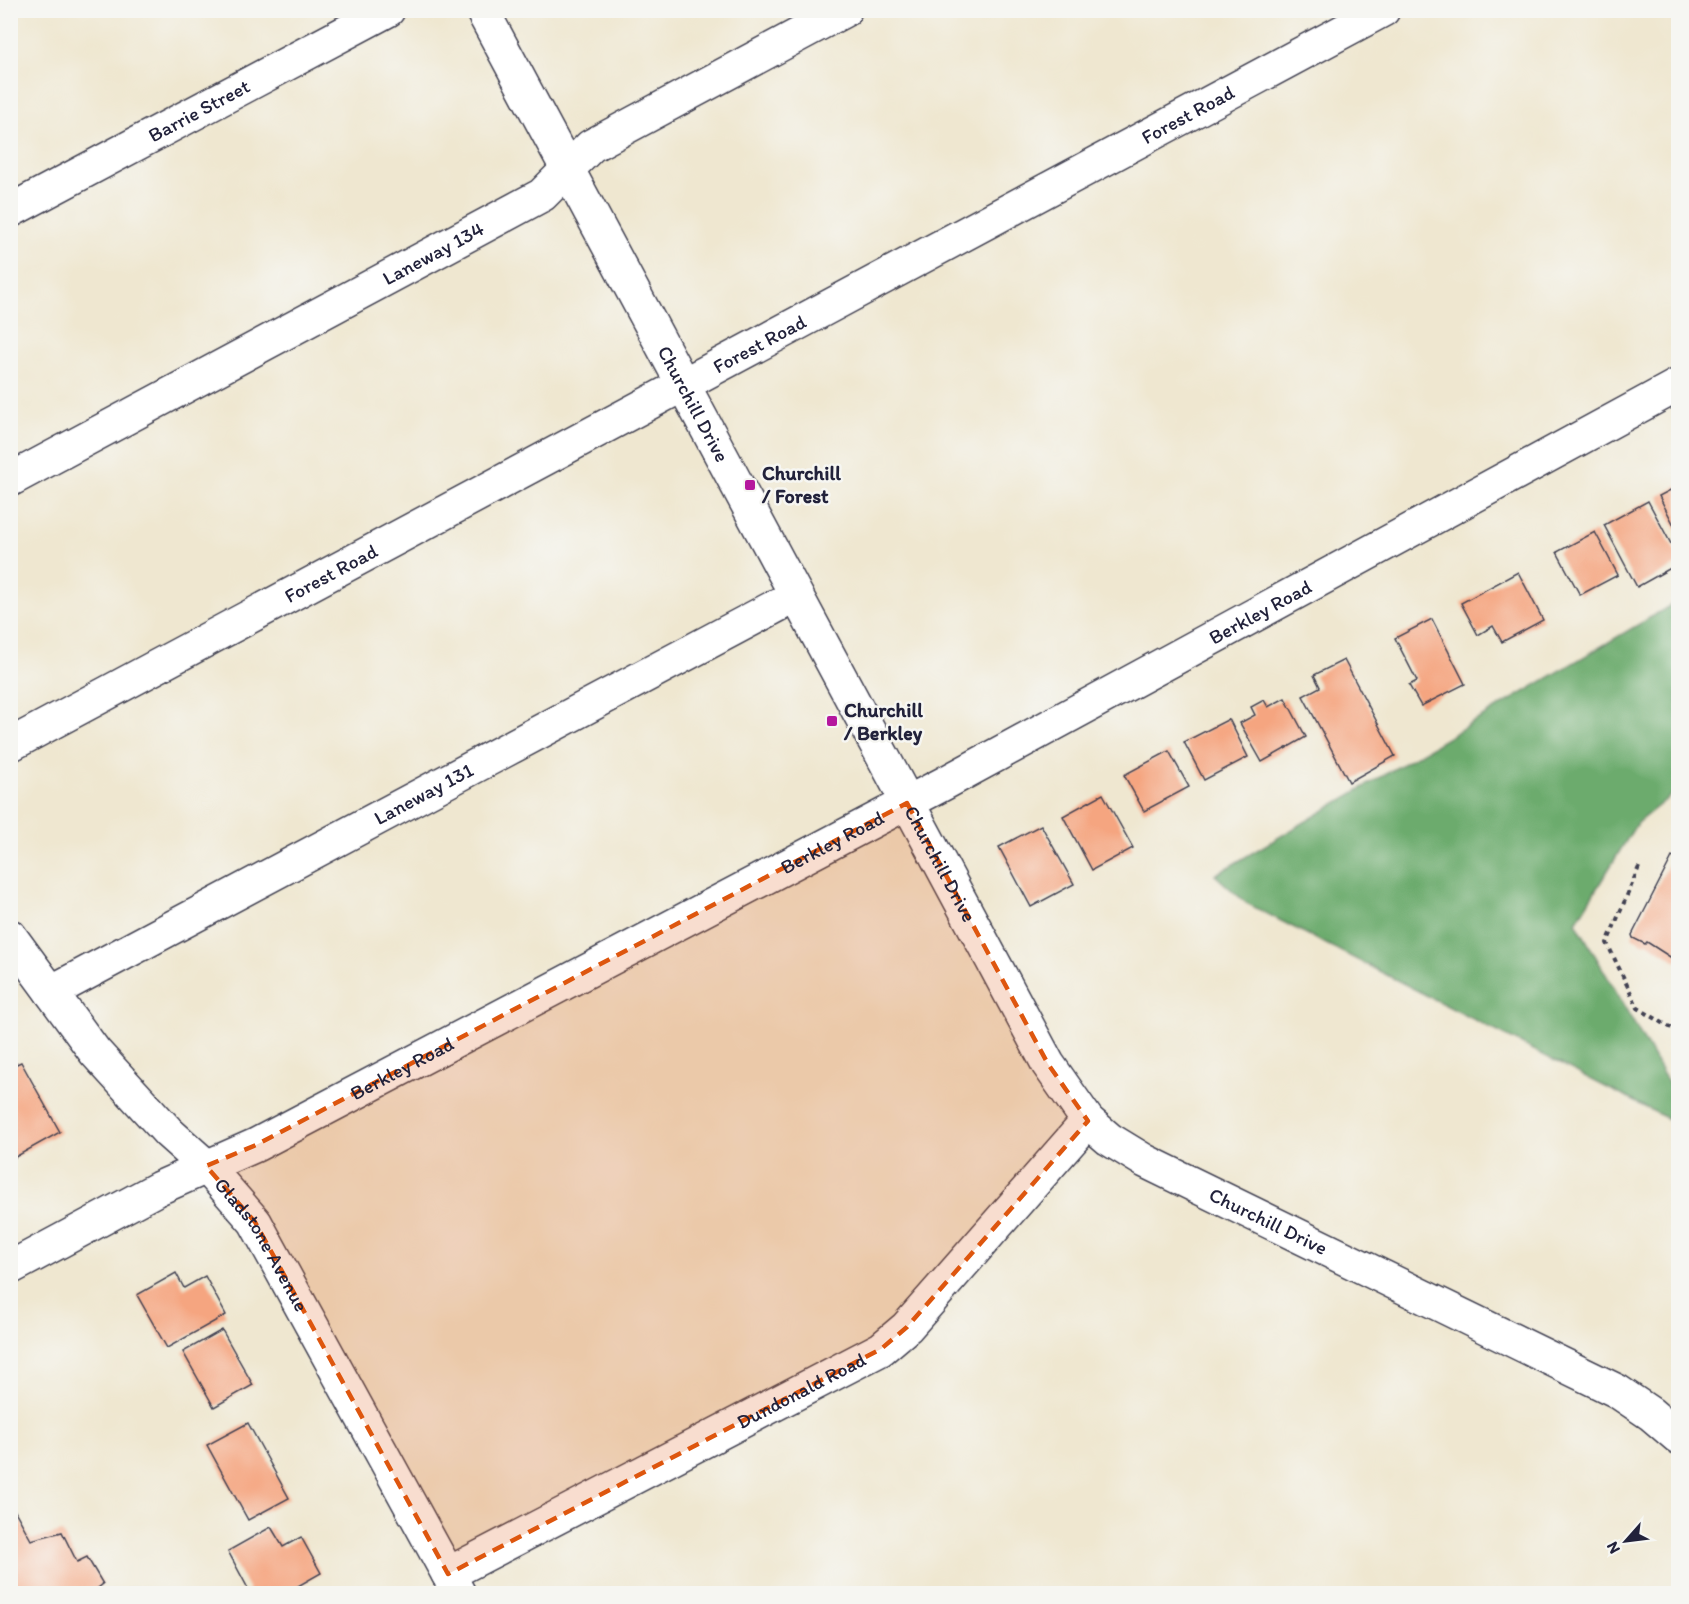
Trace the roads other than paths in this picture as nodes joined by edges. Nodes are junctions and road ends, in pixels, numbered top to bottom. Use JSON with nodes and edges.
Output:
{"nodes":[{"id":1,"x":388,"y":10,"type":"edge"},
{"id":2,"x":482,"y":10,"type":"edge"},
{"id":3,"x":845,"y":10,"type":"edge"},
{"id":4,"x":1383,"y":10,"type":"edge"},
{"id":5,"x":566,"y":171,"type":"junction"},
{"id":6,"x":10,"y":211,"type":"edge"},
{"id":7,"x":1678,"y":385,"type":"edge"},
{"id":8,"x":682,"y":386,"type":"junction"},
{"id":9,"x":10,"y":480,"type":"edge"},
{"id":10,"x":795,"y":596,"type":"junction"},
{"id":11,"x":10,"y":745,"type":"edge"},
{"id":12,"x":907,"y":803,"type":"junction"},
{"id":13,"x":10,"y":936,"type":"edge"},
{"id":14,"x":51,"y":992,"type":"junction"},
{"id":15,"x":1088,"y":1121,"type":"junction"},
{"id":16,"x":206,"y":1166,"type":"junction"},
{"id":17,"x":10,"y":1268,"type":"edge"},
{"id":18,"x":1678,"y":1437,"type":"edge"},
{"id":19,"x":454,"y":1584,"type":"edge"}],
"edges":[{"from":1,"to":6,"type":"street","name":"Barrie Street"},
{"from":2,"to":5,"type":"street","name":"Churchill Drive"},
{"from":3,"to":5,"type":"street","name":"Laneway 134"},
{"from":4,"to":8,"type":"street","name":"Forest Road"},
{"from":5,"to":8,"type":"street","name":"Churchill Drive"},
{"from":5,"to":9,"type":"street","name":"Laneway 134"},
{"from":7,"to":12,"type":"street","name":"Berkley Road"},
{"from":8,"to":10,"type":"street","name":"Churchill Drive"},
{"from":8,"to":11,"type":"street","name":"Forest Road"},
{"from":10,"to":12,"type":"street","name":"Churchill Drive"},
{"from":10,"to":14,"type":"street","name":"Laneway 131"},
{"from":12,"to":15,"type":"street","name":"Churchill Drive"},
{"from":12,"to":16,"type":"street","name":"Berkley Road"},
{"from":13,"to":14,"type":"street","name":"Gladstone Avenue"},
{"from":14,"to":16,"type":"street","name":"Gladstone Avenue"},
{"from":15,"to":18,"type":"street","name":"Churchill Drive"},
{"from":15,"to":19,"type":"street","name":"Dundonald Road"},
{"from":16,"to":17,"type":"street","name":"Berkley Road"},
{"from":16,"to":19,"type":"street","name":"Gladstone Avenue"}]}
